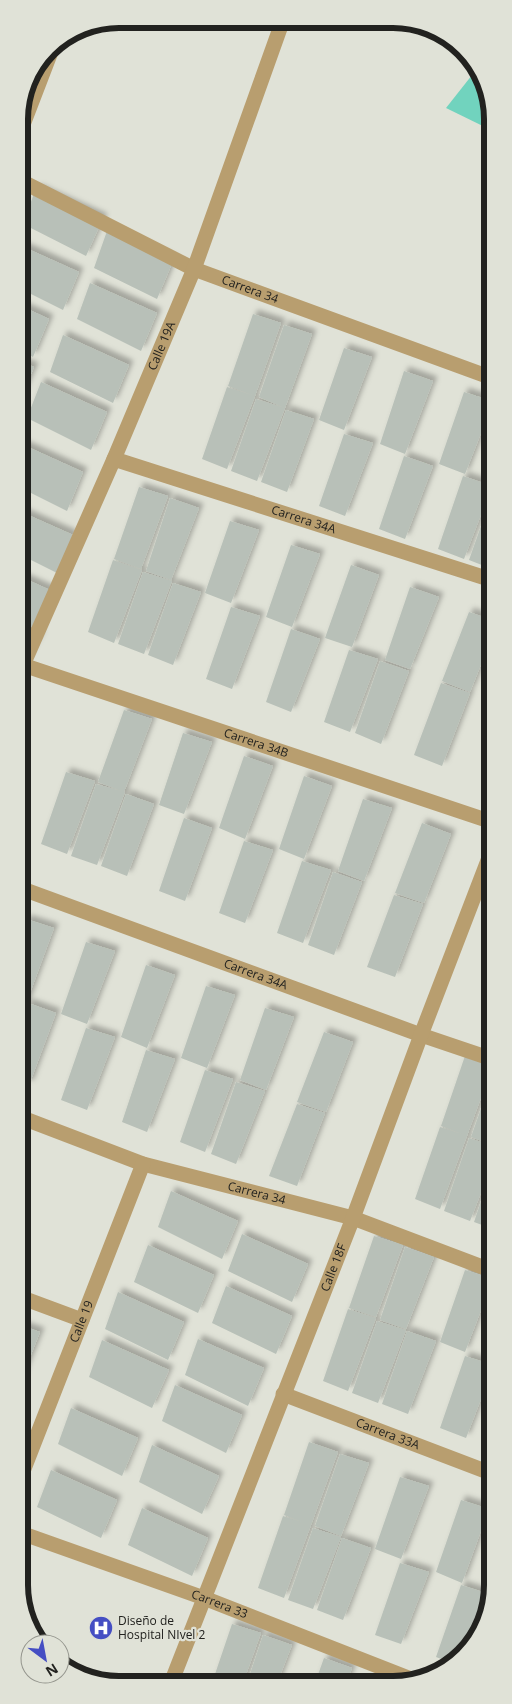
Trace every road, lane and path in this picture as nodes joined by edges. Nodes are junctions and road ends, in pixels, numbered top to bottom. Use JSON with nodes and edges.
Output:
{"nodes":[{"id":1,"x":280,"y":28,"type":"edge"},
{"id":2,"x":47,"y":62,"type":"edge"},
{"id":3,"x":28,"y":111,"type":"edge"},
{"id":4,"x":28,"y":185,"type":"edge"},
{"id":5,"x":194,"y":269,"type":"junction"},
{"id":6,"x":484,"y":375,"type":"edge"},
{"id":7,"x":114,"y":459,"type":"junction"},
{"id":8,"x":484,"y":577,"type":"edge"},
{"id":9,"x":28,"y":649,"type":"edge"},
{"id":10,"x":28,"y":666,"type":"edge"},
{"id":11,"x":484,"y":819,"type":"edge"},
{"id":12,"x":484,"y":871,"type":"edge"},
{"id":13,"x":28,"y":891,"type":"edge"},
{"id":14,"x":421,"y":1035,"type":"junction"},
{"id":15,"x":484,"y":1055,"type":"edge"},
{"id":16,"x":28,"y":1120,"type":"edge"},
{"id":17,"x":143,"y":1164,"type":"junction"},
{"id":18,"x":353,"y":1218,"type":"junction"},
{"id":19,"x":484,"y":1268,"type":"edge"},
{"id":20,"x":28,"y":1300,"type":"edge"},
{"id":21,"x":82,"y":1320,"type":"junction"},
{"id":22,"x":283,"y":1394,"type":"junction"},
{"id":23,"x":28,"y":1458,"type":"edge"},
{"id":24,"x":484,"y":1471,"type":"edge"},
{"id":25,"x":28,"y":1536,"type":"edge"},
{"id":26,"x":204,"y":1598,"type":"junction"},
{"id":27,"x":174,"y":1676,"type":"edge"},
{"id":28,"x":403,"y":1676,"type":"edge"}],
"edges":[{"from":1,"to":5,"type":"street","name":"Calle 19A"},
{"from":2,"to":3,"type":"street"},
{"from":4,"to":5,"type":"street","name":"Carrera 34"},
{"from":5,"to":6,"type":"street","name":"Carrera 34"},
{"from":5,"to":7,"type":"street","name":"Calle 19A"},
{"from":7,"to":8,"type":"street","name":"Carrera 34A"},
{"from":7,"to":9,"type":"street","name":"Calle 19A"},
{"from":10,"to":11,"type":"street","name":"Carrera 34B"},
{"from":12,"to":14,"type":"street","name":"Calle 18F"},
{"from":13,"to":14,"type":"street","name":"Carrera 34A"},
{"from":14,"to":15,"type":"street","name":"Carrera 34A"},
{"from":14,"to":18,"type":"street","name":"Calle 18F"},
{"from":16,"to":17,"type":"street","name":"Carrera 34"},
{"from":17,"to":18,"type":"street","name":"Carrera 34"},
{"from":17,"to":21,"type":"street","name":"Calle 19"},
{"from":18,"to":19,"type":"street","name":"Carrera 34"},
{"from":18,"to":22,"type":"street","name":"Calle 18F"},
{"from":20,"to":21,"type":"street"},
{"from":21,"to":23,"type":"street","name":"Calle 19"},
{"from":22,"to":24,"type":"street","name":"Carrera 33A"},
{"from":22,"to":26,"type":"street","name":"Calle 18F"},
{"from":25,"to":26,"type":"street","name":"Carrera 33"},
{"from":26,"to":27,"type":"street","name":"Calle 18F"},
{"from":26,"to":28,"type":"street","name":"Carrera 33"}]}
